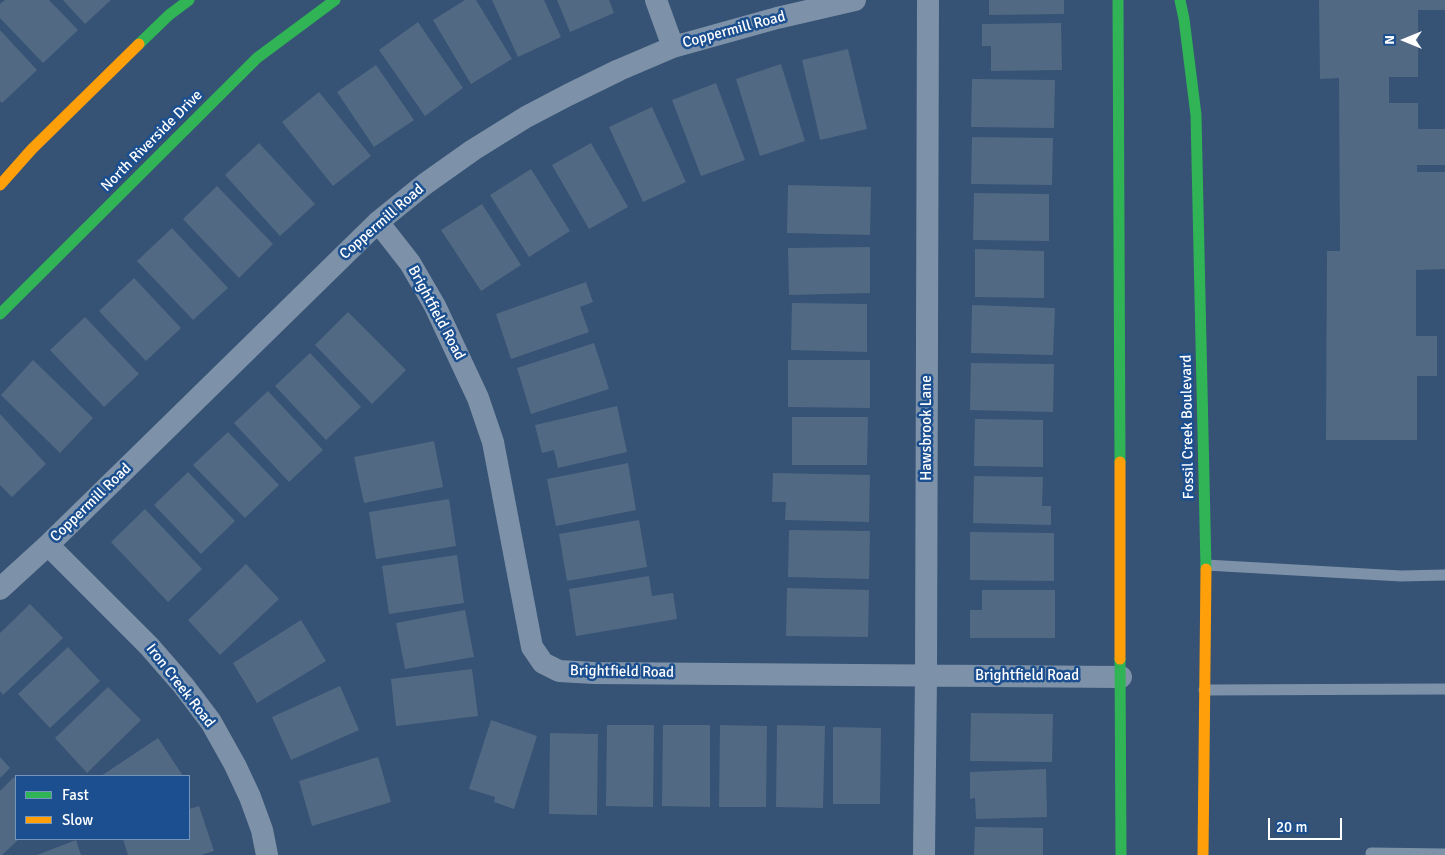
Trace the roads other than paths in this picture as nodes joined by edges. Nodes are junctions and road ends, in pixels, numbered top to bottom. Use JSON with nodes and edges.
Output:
{"nodes":[{"id":1,"x":189,"y":0,"type":"edge"},
{"id":2,"x":335,"y":0,"type":"edge"},
{"id":3,"x":656,"y":0,"type":"edge"},
{"id":4,"x":855,"y":0,"type":"edge"},
{"id":5,"x":928,"y":0,"type":"edge"},
{"id":6,"x":1118,"y":0,"type":"edge"},
{"id":7,"x":1180,"y":0,"type":"edge"},
{"id":8,"x":673,"y":47,"type":"junction"},
{"id":9,"x":0,"y":185,"type":"edge"},
{"id":10,"x":378,"y":222,"type":"junction"},
{"id":11,"x":1,"y":311,"type":"edge"},
{"id":12,"x":48,"y":545,"type":"junction"},
{"id":13,"x":1206,"y":565,"type":"junction"},
{"id":14,"x":1445,"y":575,"type":"edge"},
{"id":15,"x":0,"y":589,"type":"edge"},
{"id":16,"x":926,"y":676,"type":"junction"},
{"id":17,"x":1121,"y":677,"type":"junction"},
{"id":18,"x":1445,"y":689,"type":"edge"},
{"id":19,"x":1204,"y":690,"type":"junction"},
{"id":20,"x":1371,"y":852,"type":"dead end"},
{"id":21,"x":1445,"y":854,"type":"edge"},
{"id":22,"x":268,"y":855,"type":"edge"},
{"id":23,"x":924,"y":855,"type":"edge"},
{"id":24,"x":1121,"y":855,"type":"edge"},
{"id":25,"x":1203,"y":855,"type":"edge"}],
"edges":[{"from":1,"to":9,"type":"main road"},
{"from":2,"to":11,"type":"main road","name":"North Riverside Drive"},
{"from":3,"to":8,"type":"street"},
{"from":4,"to":8,"type":"street","name":"Coppermill Road"},
{"from":5,"to":16,"type":"street","name":"Hawsbrook Lane"},
{"from":6,"to":17,"type":"main road"},
{"from":7,"to":13,"type":"main road","name":"Fossil Creek Boulevard"},
{"from":8,"to":10,"type":"street","name":"Coppermill Road"},
{"from":10,"to":12,"type":"street","name":"Coppermill Road"},
{"from":10,"to":16,"type":"street","name":"Brightfield Road"},
{"from":12,"to":15,"type":"street","name":"Coppermill Road"},
{"from":12,"to":22,"type":"street","name":"Iron Creek Road"},
{"from":13,"to":14,"type":"lane"},
{"from":13,"to":19,"type":"main road","name":"Fossil Creek Boulevard"},
{"from":16,"to":17,"type":"street","name":"Brightfield Road"},
{"from":16,"to":23,"type":"street","name":"Hawsbrook Lane"},
{"from":17,"to":24,"type":"main road"},
{"from":18,"to":19,"type":"lane"},
{"from":19,"to":25,"type":"main road","name":"Fossil Creek Boulevard"},
{"from":20,"to":21,"type":"lane"}]}
